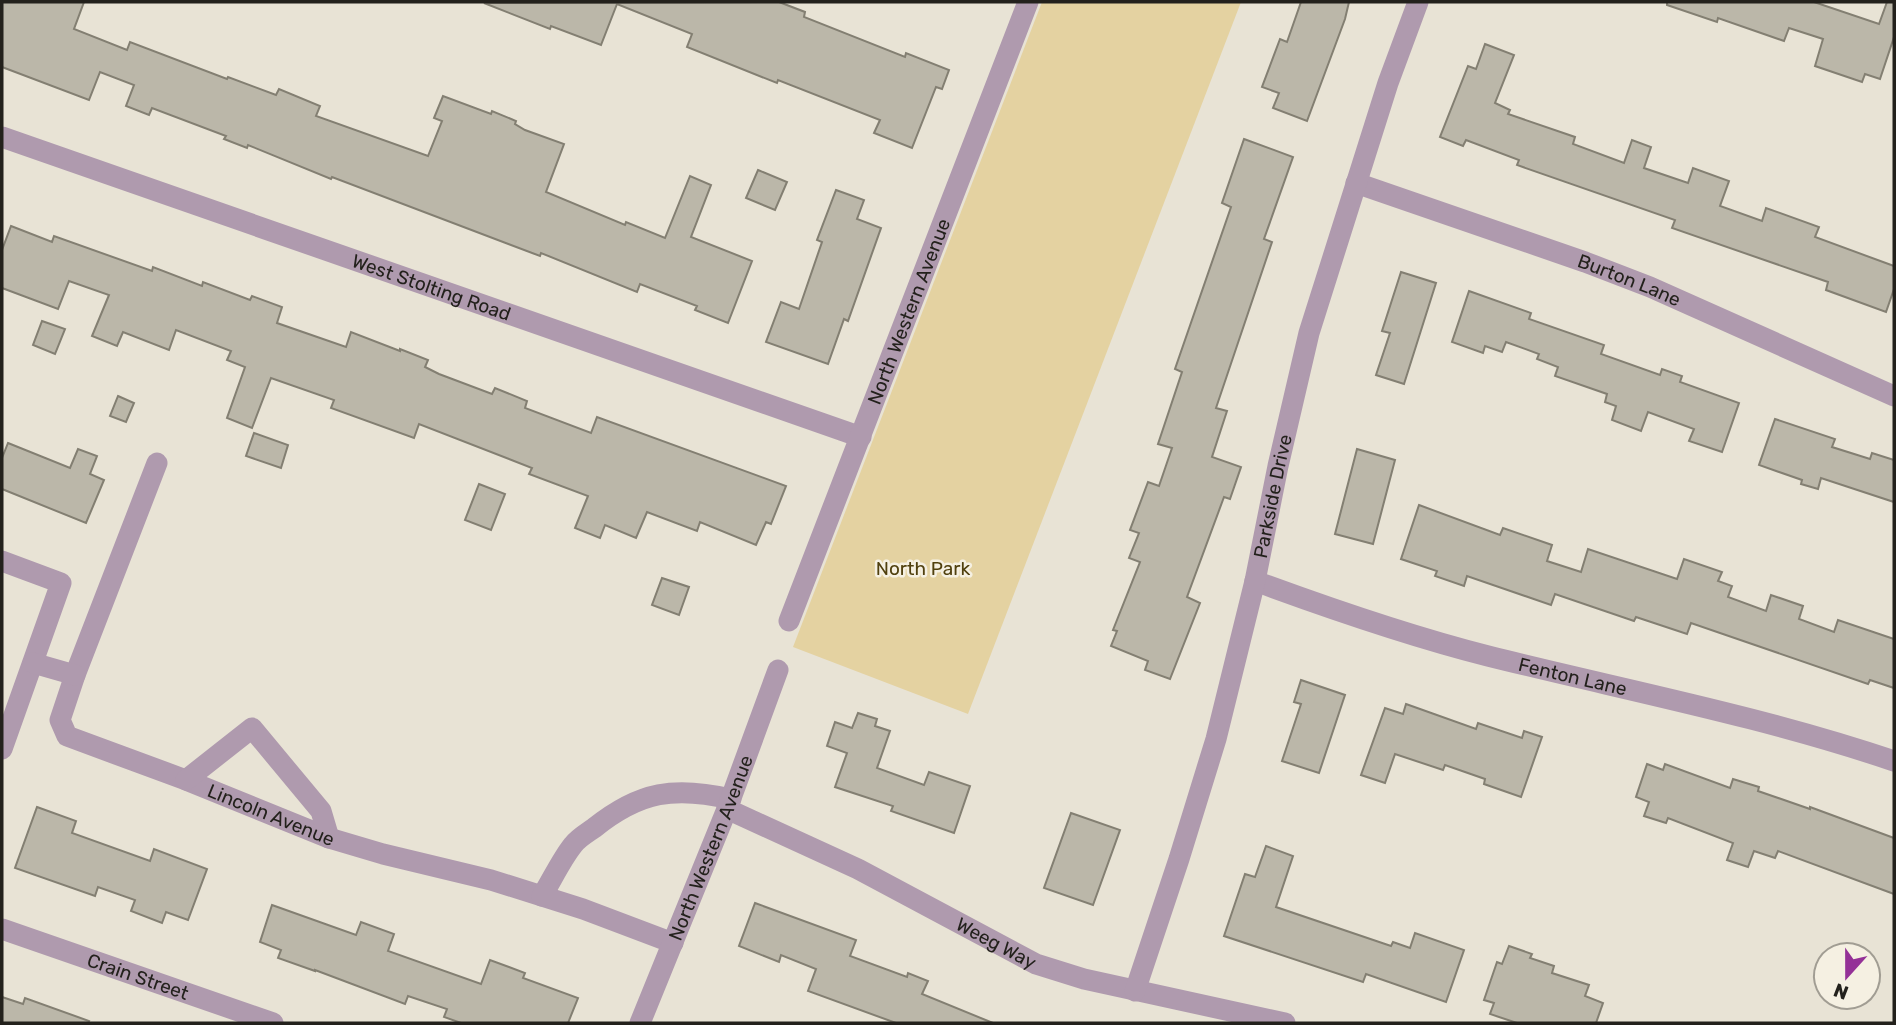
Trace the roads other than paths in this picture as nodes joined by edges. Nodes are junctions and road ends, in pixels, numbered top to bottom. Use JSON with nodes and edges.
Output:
{"nodes":[{"id":1,"x":1418,"y":2,"type":"edge"},
{"id":2,"x":1021,"y":4,"type":"edge"},
{"id":3,"x":2,"y":136,"type":"edge"},
{"id":4,"x":1356,"y":183,"type":"junction"},
{"id":5,"x":1894,"y":396,"type":"edge"},
{"id":6,"x":861,"y":437,"type":"junction"},
{"id":7,"x":157,"y":463,"type":"dead end"},
{"id":8,"x":2,"y":561,"type":"edge"},
{"id":9,"x":1255,"y":581,"type":"junction"},
{"id":10,"x":789,"y":621,"type":"dead end"},
{"id":11,"x":33,"y":663,"type":"junction"},
{"id":12,"x":778,"y":670,"type":"dead end"},
{"id":13,"x":75,"y":675,"type":"junction"},
{"id":14,"x":2,"y":750,"type":"edge"},
{"id":15,"x":1894,"y":761,"type":"edge"},
{"id":16,"x":186,"y":780,"type":"junction"},
{"id":17,"x":729,"y":804,"type":"junction"},
{"id":18,"x":329,"y":838,"type":"junction"},
{"id":19,"x":542,"y":896,"type":"junction"},
{"id":20,"x":2,"y":929,"type":"edge"},
{"id":21,"x":673,"y":943,"type":"junction"},
{"id":22,"x":1135,"y":991,"type":"junction"},
{"id":23,"x":273,"y":1023,"type":"edge"},
{"id":24,"x":640,"y":1023,"type":"edge"},
{"id":25,"x":1286,"y":1023,"type":"edge"}],
"edges":[{"from":1,"to":4,"type":"street","name":"Parkside Drive"},
{"from":2,"to":6,"type":"street","name":"North Western Avenue"},
{"from":3,"to":6,"type":"street","name":"West Stolting Road"},
{"from":4,"to":5,"type":"street","name":"Burton Lane"},
{"from":4,"to":9,"type":"street","name":"Parkside Drive"},
{"from":6,"to":10,"type":"street","name":"North Western Avenue"},
{"from":7,"to":13,"type":"street","name":"Lincoln Avenue"},
{"from":8,"to":11,"type":"street"},
{"from":9,"to":15,"type":"street","name":"Fenton Lane"},
{"from":9,"to":22,"type":"street","name":"Parkside Drive"},
{"from":11,"to":13,"type":"street"},
{"from":11,"to":14,"type":"street"},
{"from":12,"to":17,"type":"street","name":"North Western Avenue"},
{"from":13,"to":16,"type":"street","name":"Lincoln Avenue"},
{"from":16,"to":18,"type":"street","name":"Lincoln Avenue"},
{"from":16,"to":18,"type":"street"},
{"from":17,"to":19,"type":"street"},
{"from":17,"to":21,"type":"street","name":"North Western Avenue"},
{"from":17,"to":22,"type":"street","name":"Weeg Way"},
{"from":18,"to":19,"type":"street","name":"Lincoln Avenue"},
{"from":19,"to":21,"type":"street","name":"Lincoln Avenue"},
{"from":20,"to":23,"type":"street","name":"Crain Street"},
{"from":21,"to":24,"type":"street","name":"North Western Avenue"},
{"from":22,"to":25,"type":"street","name":"Weeg Way"}]}
